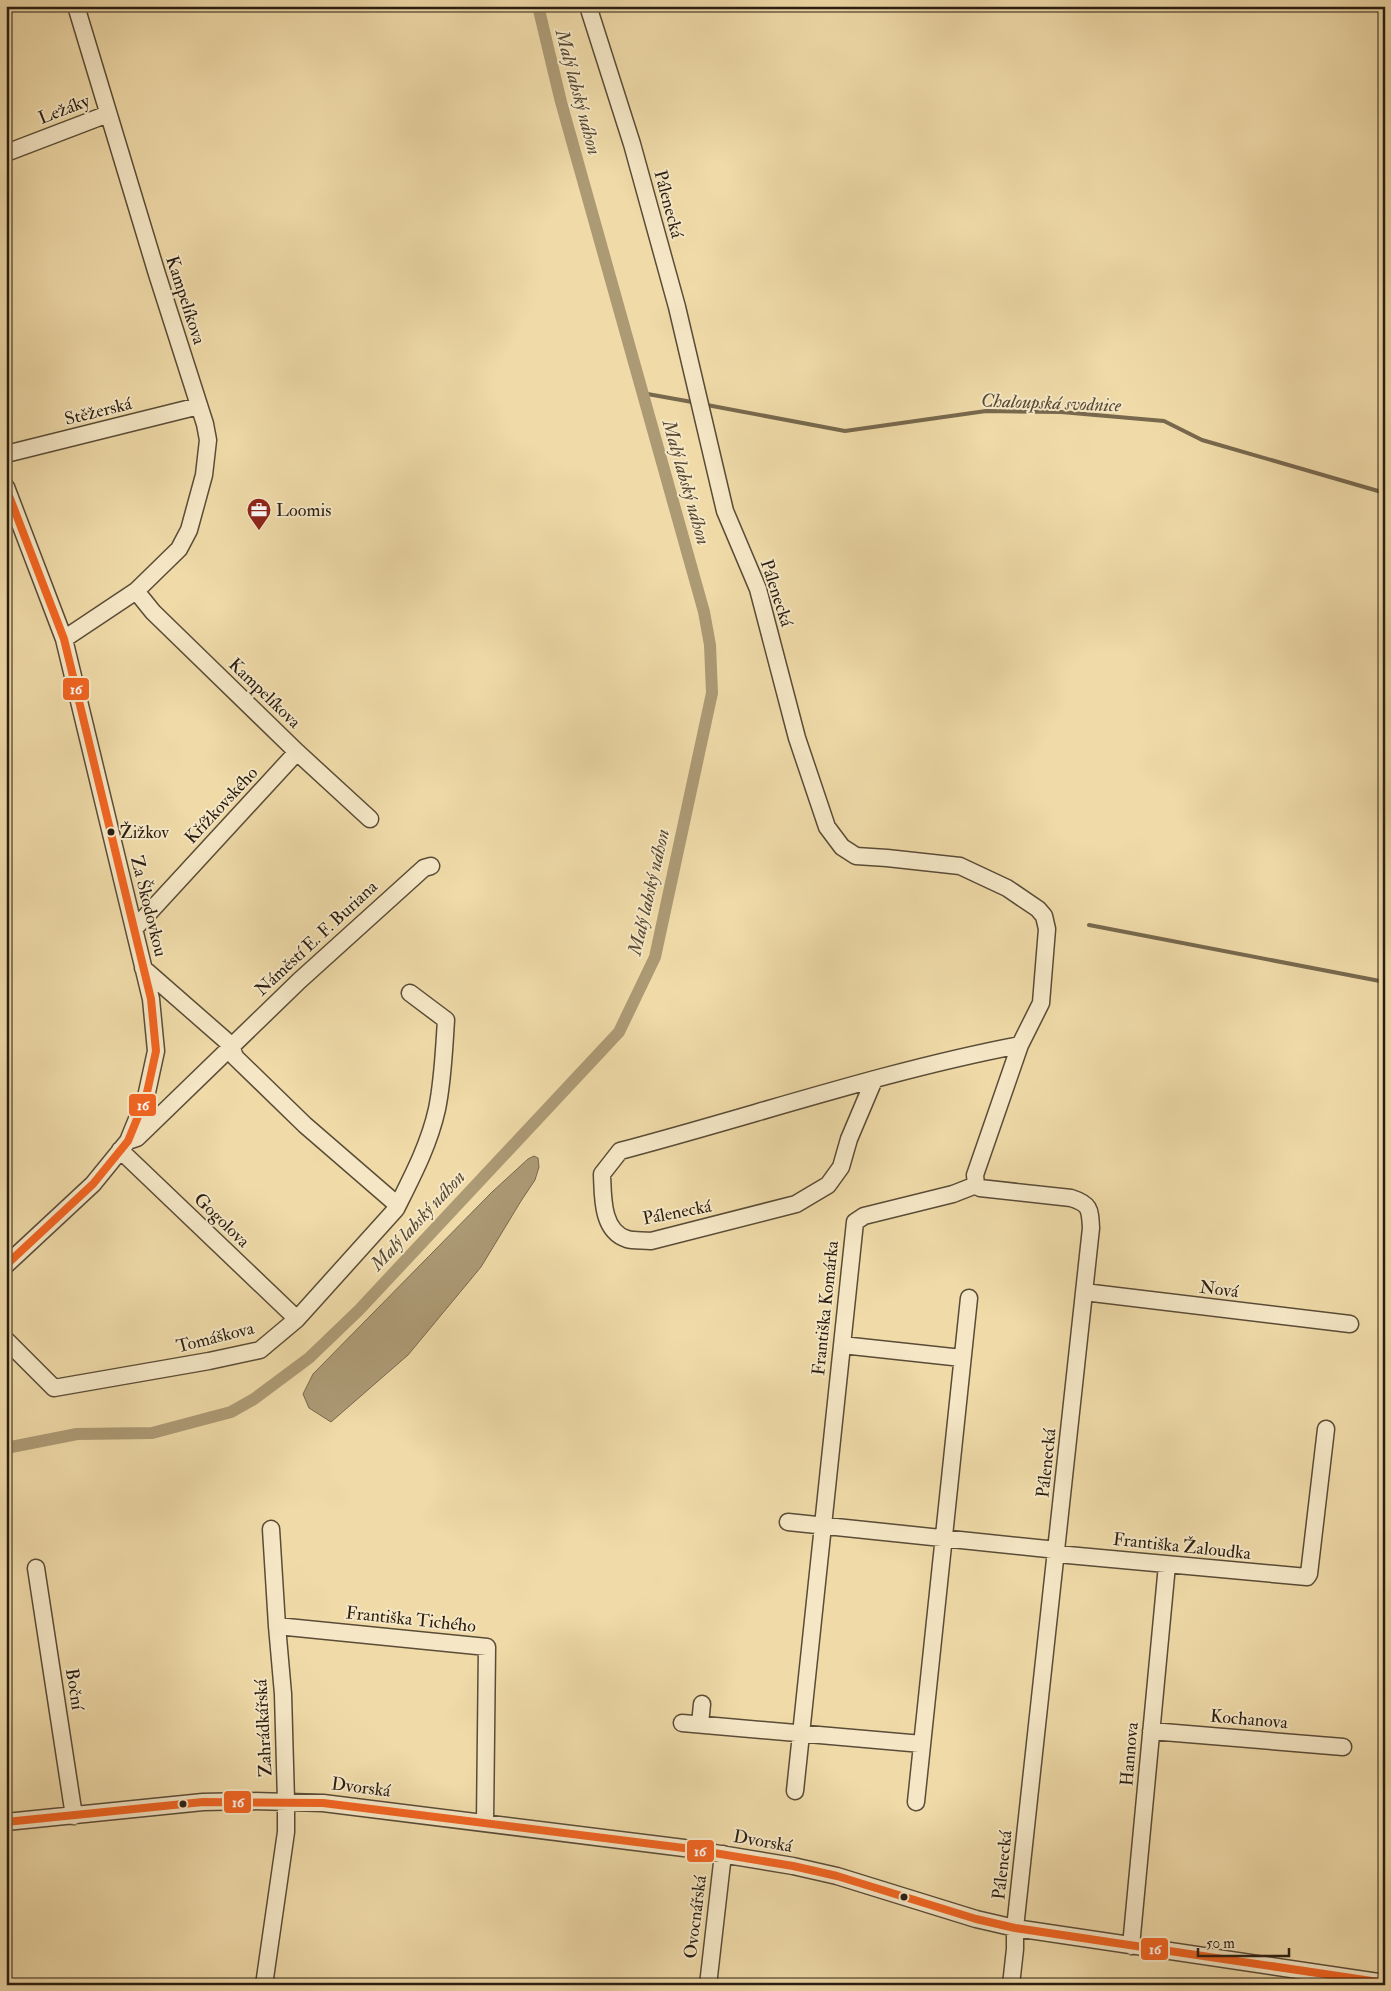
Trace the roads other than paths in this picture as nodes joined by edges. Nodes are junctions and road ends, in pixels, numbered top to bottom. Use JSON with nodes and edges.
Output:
{"nodes":[{"id":1,"x":76,"y":6,"type":"edge"},
{"id":2,"x":588,"y":6,"type":"edge"},
{"id":3,"x":108,"y":114,"type":"junction"},
{"id":4,"x":6,"y":153,"type":"edge"},
{"id":5,"x":199,"y":406,"type":"junction"},
{"id":6,"x":6,"y":454,"type":"edge"},
{"id":7,"x":6,"y":487,"type":"edge"},
{"id":8,"x":136,"y":591,"type":"junction"},
{"id":9,"x":64,"y":639,"type":"junction"},
{"id":10,"x":298,"y":752,"type":"junction"},
{"id":11,"x":370,"y":819,"type":"dead end"},
{"id":12,"x":431,"y":866,"type":"dead end"},
{"id":13,"x":134,"y":929,"type":"junction"},
{"id":14,"x":143,"y":968,"type":"junction"},
{"id":15,"x":410,"y":993,"type":"dead end"},
{"id":16,"x":231,"y":1045,"type":"junction"},
{"id":17,"x":1020,"y":1045,"type":"junction"},
{"id":18,"x":874,"y":1080,"type":"junction"},
{"id":19,"x":124,"y":1145,"type":"junction"},
{"id":20,"x":976,"y":1185,"type":"junction"},
{"id":21,"x":396,"y":1209,"type":"junction"},
{"id":22,"x":6,"y":1265,"type":"edge"},
{"id":23,"x":1084,"y":1292,"type":"junction"},
{"id":24,"x":968,"y":1298,"type":"dead end"},
{"id":25,"x":297,"y":1319,"type":"junction"},
{"id":26,"x":1350,"y":1324,"type":"dead end"},
{"id":27,"x":6,"y":1340,"type":"edge"},
{"id":28,"x":842,"y":1345,"type":"junction"},
{"id":29,"x":962,"y":1358,"type":"junction"},
{"id":30,"x":1326,"y":1430,"type":"dead end"},
{"id":31,"x":788,"y":1522,"type":"dead end"},
{"id":32,"x":822,"y":1526,"type":"junction"},
{"id":33,"x":271,"y":1529,"type":"dead end"},
{"id":34,"x":942,"y":1538,"type":"junction"},
{"id":35,"x":1057,"y":1552,"type":"junction"},
{"id":36,"x":1167,"y":1565,"type":"junction"},
{"id":37,"x":36,"y":1568,"type":"dead end"},
{"id":38,"x":277,"y":1626,"type":"junction"},
{"id":39,"x":702,"y":1704,"type":"dead end"},
{"id":40,"x":682,"y":1722,"type":"dead end"},
{"id":41,"x":700,"y":1724,"type":"junction"},
{"id":42,"x":1151,"y":1731,"type":"junction"},
{"id":43,"x":800,"y":1734,"type":"junction"},
{"id":44,"x":922,"y":1744,"type":"junction"},
{"id":45,"x":1344,"y":1747,"type":"dead end"},
{"id":46,"x":795,"y":1791,"type":"dead end"},
{"id":47,"x":286,"y":1802,"type":"junction"},
{"id":48,"x":916,"y":1802,"type":"dead end"},
{"id":49,"x":74,"y":1816,"type":"junction"},
{"id":50,"x":6,"y":1822,"type":"edge"},
{"id":51,"x":485,"y":1822,"type":"junction"},
{"id":52,"x":723,"y":1854,"type":"junction"},
{"id":53,"x":1015,"y":1928,"type":"junction"},
{"id":54,"x":1131,"y":1946,"type":"junction"},
{"id":55,"x":1318,"y":1979,"type":"edge"},
{"id":56,"x":1385,"y":1983,"type":"edge"},
{"id":57,"x":264,"y":1985,"type":"edge"},
{"id":58,"x":708,"y":1985,"type":"edge"},
{"id":59,"x":1011,"y":1985,"type":"edge"}],
"edges":[{"from":1,"to":3,"type":"street","name":"Kampelíkova"},
{"from":2,"to":17,"type":"street","name":"Pálenecká"},
{"from":3,"to":4,"type":"street","name":"Ležáky"},
{"from":3,"to":5,"type":"street","name":"Kampelíkova"},
{"from":5,"to":6,"type":"street","name":"Stěžerská"},
{"from":5,"to":8,"type":"street","name":"Kampelíkova"},
{"from":7,"to":9,"type":"street","name":"Za Škodovkou"},
{"from":8,"to":9,"type":"street","name":"Kampelíkova"},
{"from":8,"to":10,"type":"street","name":"Kampelíkova"},
{"from":9,"to":13,"type":"street","name":"Za Škodovkou"},
{"from":10,"to":11,"type":"street","name":"Kampelíkova"},
{"from":10,"to":13,"type":"street","name":"Křížkovského"},
{"from":12,"to":16,"type":"street","name":"Náměstí E. F. Buriana"},
{"from":13,"to":14,"type":"street","name":"Za Škodovkou"},
{"from":14,"to":16,"type":"street"},
{"from":14,"to":19,"type":"street","name":"Za Škodovkou"},
{"from":15,"to":21,"type":"street","name":"Tomáškova"},
{"from":16,"to":19,"type":"street"},
{"from":16,"to":21,"type":"street"},
{"from":17,"to":18,"type":"street","name":"Pálenecká"},
{"from":17,"to":20,"type":"street","name":"Pálenecká"},
{"from":18,"to":18,"type":"street","name":"Pálenecká"},
{"from":19,"to":22,"type":"street","name":"Za Škodovkou"},
{"from":19,"to":25,"type":"street","name":"Gogolova"},
{"from":20,"to":23,"type":"street","name":"Pálenecká"},
{"from":20,"to":28,"type":"street","name":"Františka Komárka"},
{"from":21,"to":25,"type":"street","name":"Tomáškova"},
{"from":23,"to":26,"type":"street","name":"Nová"},
{"from":23,"to":35,"type":"street","name":"Pálenecká"},
{"from":24,"to":29,"type":"street"},
{"from":25,"to":27,"type":"street","name":"Tomáškova"},
{"from":28,"to":29,"type":"street"},
{"from":28,"to":32,"type":"street","name":"Františka Komárka"},
{"from":29,"to":34,"type":"street"},
{"from":30,"to":36,"type":"street","name":"Františka Žaloudka"},
{"from":31,"to":32,"type":"street"},
{"from":32,"to":34,"type":"street"},
{"from":32,"to":43,"type":"street","name":"Františka Komárka"},
{"from":33,"to":38,"type":"street","name":"Zahrádkářská"},
{"from":34,"to":35,"type":"street"},
{"from":34,"to":44,"type":"street"},
{"from":35,"to":36,"type":"street","name":"Františka Žaloudka"},
{"from":35,"to":53,"type":"street","name":"Pálenecká"},
{"from":36,"to":42,"type":"street","name":"Hannova"},
{"from":37,"to":49,"type":"street","name":"Boční"},
{"from":38,"to":47,"type":"street","name":"Zahrádkářská"},
{"from":38,"to":51,"type":"street","name":"Františka Tichého"},
{"from":39,"to":41,"type":"street"},
{"from":40,"to":41,"type":"street"},
{"from":41,"to":43,"type":"street"},
{"from":42,"to":45,"type":"street","name":"Kochanova"},
{"from":42,"to":54,"type":"street","name":"Hannova"},
{"from":43,"to":44,"type":"street"},
{"from":43,"to":46,"type":"street","name":"Františka Komárka"},
{"from":44,"to":48,"type":"street"},
{"from":47,"to":49,"type":"street","name":"Dvorská"},
{"from":47,"to":51,"type":"street","name":"Dvorská"},
{"from":47,"to":57,"type":"street","name":"Zahrádkářská"},
{"from":49,"to":50,"type":"street","name":"Dvorská"},
{"from":51,"to":52,"type":"street","name":"Dvorská"},
{"from":52,"to":53,"type":"street","name":"Dvorská"},
{"from":52,"to":58,"type":"street","name":"Ovocnářská"},
{"from":53,"to":54,"type":"street","name":"Dvorská"},
{"from":53,"to":59,"type":"street","name":"Pálenecká"},
{"from":54,"to":55,"type":"street","name":"Dvorská"},
{"from":55,"to":56,"type":"street","name":"Dvorská"}]}
